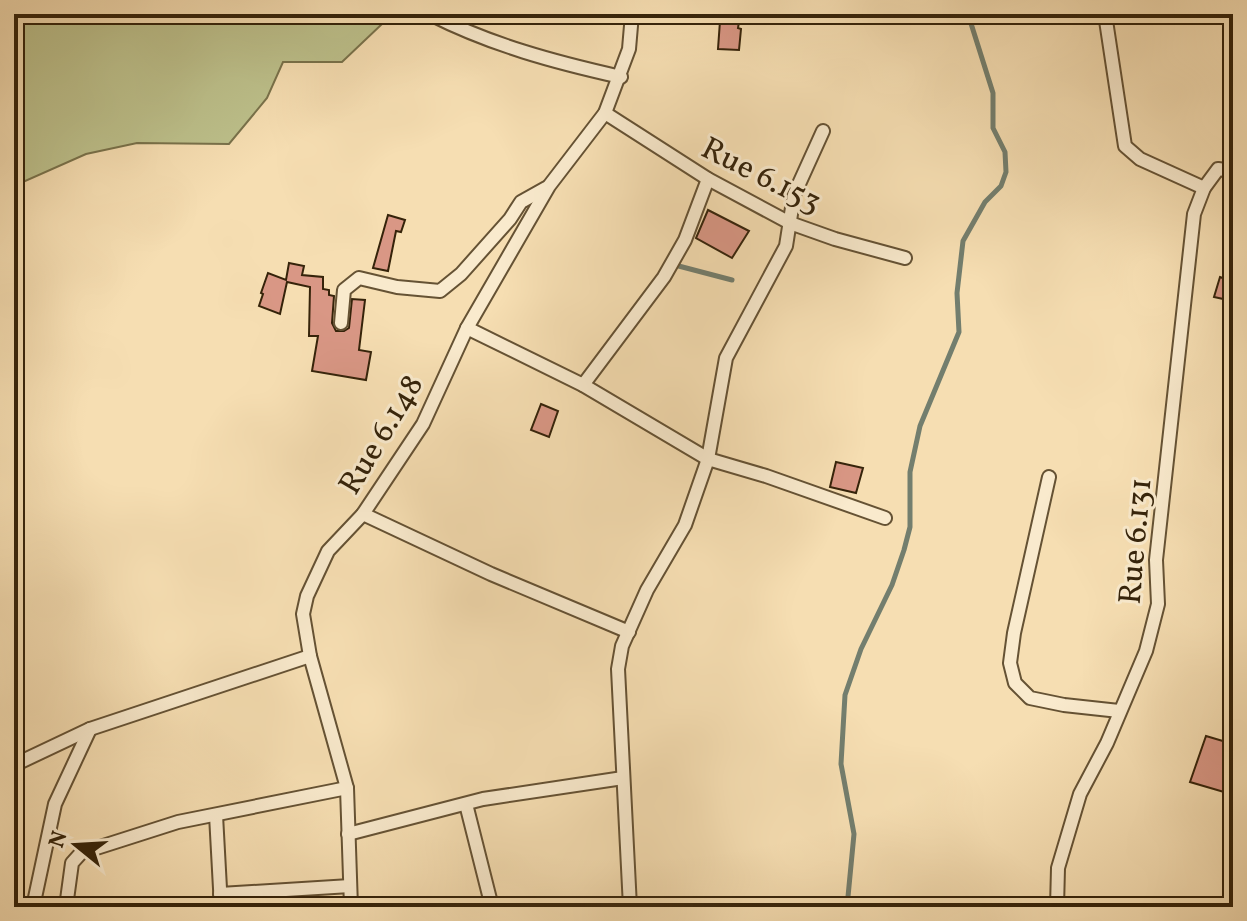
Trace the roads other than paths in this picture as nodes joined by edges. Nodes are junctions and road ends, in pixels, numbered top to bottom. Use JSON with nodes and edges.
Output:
{"nodes":[{"id":1,"x":430,"y":14,"type":"edge"},
{"id":2,"x":632,"y":14,"type":"edge"},
{"id":3,"x":1105,"y":14,"type":"edge"},
{"id":4,"x":621,"y":77,"type":"junction"},
{"id":5,"x":605,"y":113,"type":"junction"},
{"id":6,"x":823,"y":131,"type":"dead end"},
{"id":7,"x":1233,"y":171,"type":"edge"},
{"id":8,"x":708,"y":179,"type":"junction"},
{"id":9,"x":549,"y":186,"type":"junction"},
{"id":10,"x":1204,"y":188,"type":"junction"},
{"id":11,"x":790,"y":223,"type":"junction"},
{"id":12,"x":905,"y":258,"type":"dead end"},
{"id":13,"x":341,"y":323,"type":"dead end"},
{"id":14,"x":467,"y":328,"type":"junction"},
{"id":15,"x":583,"y":385,"type":"junction"},
{"id":16,"x":708,"y":459,"type":"junction"},
{"id":17,"x":1049,"y":477,"type":"dead end"},
{"id":18,"x":363,"y":514,"type":"junction"},
{"id":19,"x":885,"y":518,"type":"dead end"},
{"id":20,"x":629,"y":632,"type":"junction"},
{"id":21,"x":310,"y":656,"type":"junction"},
{"id":22,"x":1119,"y":711,"type":"junction"},
{"id":23,"x":90,"y":729,"type":"junction"},
{"id":24,"x":14,"y":765,"type":"edge"},
{"id":25,"x":623,"y":778,"type":"junction"},
{"id":26,"x":347,"y":788,"type":"junction"},
{"id":27,"x":466,"y":804,"type":"junction"},
{"id":28,"x":216,"y":815,"type":"junction"},
{"id":29,"x":348,"y":834,"type":"junction"},
{"id":30,"x":350,"y":886,"type":"junction"},
{"id":31,"x":220,"y":900,"type":"edge"},
{"id":32,"x":33,"y":907,"type":"edge"},
{"id":33,"x":66,"y":907,"type":"edge"},
{"id":34,"x":351,"y":907,"type":"edge"},
{"id":35,"x":492,"y":907,"type":"edge"},
{"id":36,"x":630,"y":907,"type":"edge"},
{"id":37,"x":1057,"y":907,"type":"edge"}],
"edges":[{"from":1,"to":4,"type":"street"},
{"from":2,"to":4,"type":"street","name":"Rue 6.148"},
{"from":3,"to":10,"type":"street"},
{"from":4,"to":5,"type":"street","name":"Rue 6.148"},
{"from":5,"to":8,"type":"street","name":"Rue 6.153"},
{"from":5,"to":9,"type":"street","name":"Rue 6.148"},
{"from":6,"to":11,"type":"street"},
{"from":7,"to":10,"type":"street","name":"Rue 6.131"},
{"from":8,"to":11,"type":"street","name":"Rue 6.153"},
{"from":8,"to":15,"type":"street"},
{"from":9,"to":13,"type":"street"},
{"from":9,"to":14,"type":"street","name":"Rue 6.148"},
{"from":10,"to":22,"type":"street","name":"Rue 6.131"},
{"from":11,"to":12,"type":"street","name":"Rue 6.153"},
{"from":11,"to":16,"type":"street"},
{"from":14,"to":15,"type":"street"},
{"from":14,"to":18,"type":"street","name":"Rue 6.148"},
{"from":15,"to":16,"type":"street"},
{"from":16,"to":19,"type":"street"},
{"from":16,"to":20,"type":"street"},
{"from":17,"to":22,"type":"street"},
{"from":18,"to":20,"type":"street"},
{"from":18,"to":21,"type":"street","name":"Rue 6.148"},
{"from":20,"to":25,"type":"street"},
{"from":21,"to":23,"type":"street"},
{"from":21,"to":26,"type":"street","name":"Rue 6.148"},
{"from":22,"to":37,"type":"street","name":"Rue 6.131"},
{"from":23,"to":24,"type":"street"},
{"from":23,"to":32,"type":"street"},
{"from":25,"to":27,"type":"street"},
{"from":25,"to":36,"type":"street"},
{"from":26,"to":28,"type":"street"},
{"from":26,"to":29,"type":"street","name":"Rue 6.148"},
{"from":27,"to":29,"type":"street"},
{"from":27,"to":35,"type":"street"},
{"from":28,"to":31,"type":"street"},
{"from":28,"to":33,"type":"street"},
{"from":29,"to":30,"type":"street","name":"Rue 6.148"},
{"from":30,"to":31,"type":"street"},
{"from":30,"to":34,"type":"street","name":"Rue 6.148"}]}
